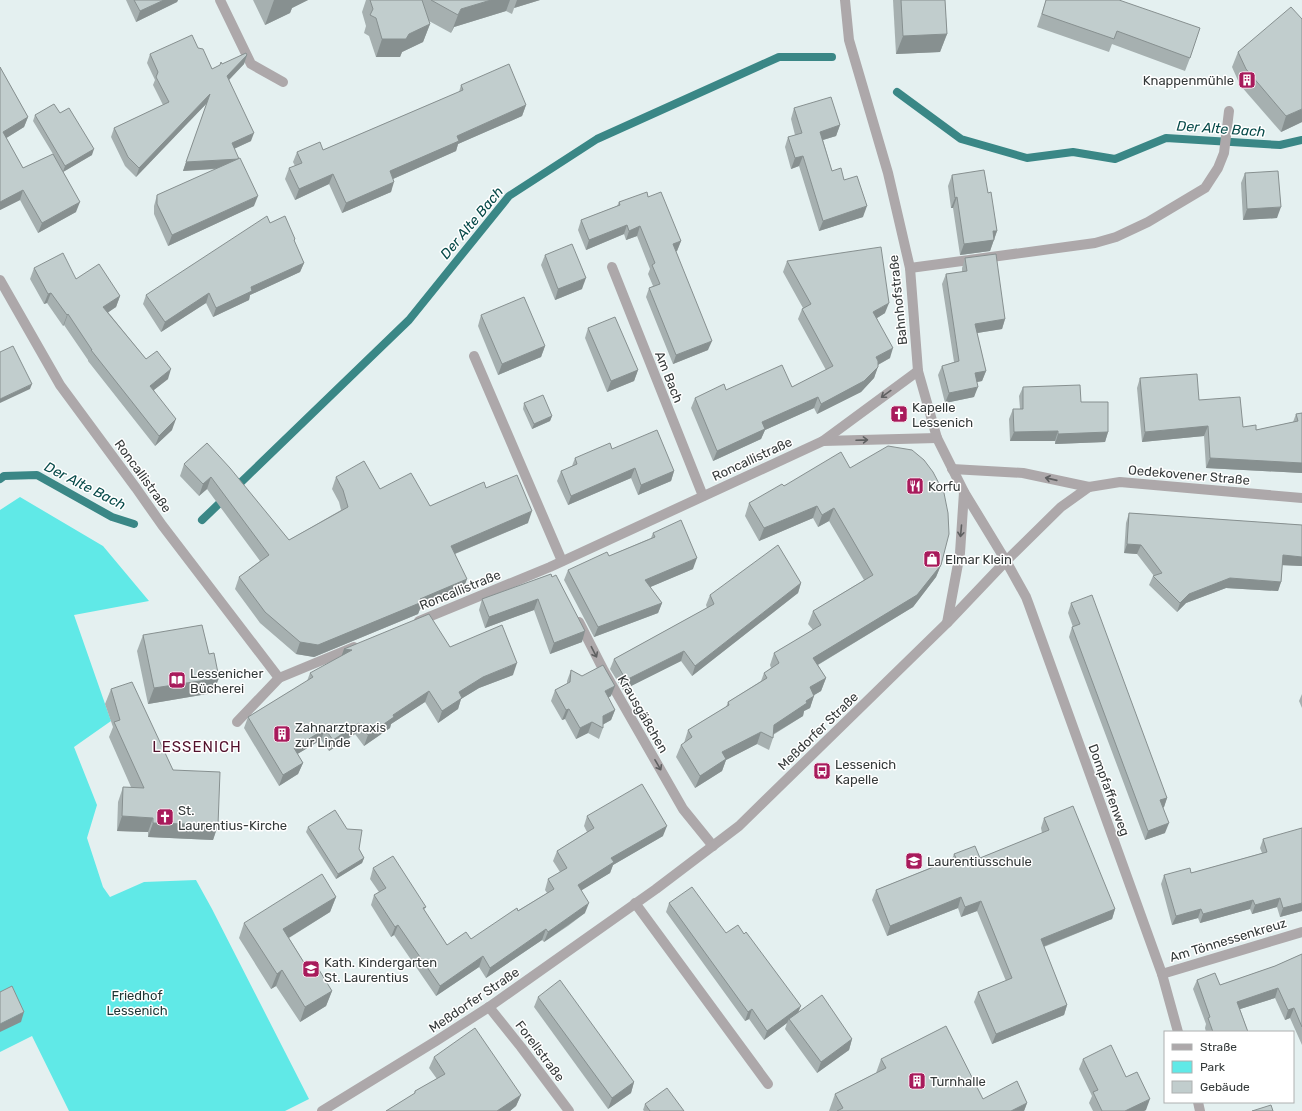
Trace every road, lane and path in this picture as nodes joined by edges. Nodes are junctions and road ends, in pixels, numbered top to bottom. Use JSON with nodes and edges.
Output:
{"nodes":[{"id":1,"x":220,"y":0,"type":"edge"},
{"id":2,"x":845,"y":0,"type":"edge"},
{"id":3,"x":283,"y":82,"type":"dead end"},
{"id":4,"x":1229,"y":111,"type":"dead end"},
{"id":5,"x":612,"y":267,"type":"dead end"},
{"id":6,"x":910,"y":268,"type":"junction"},
{"id":7,"x":0,"y":280,"type":"edge"},
{"id":8,"x":474,"y":356,"type":"dead end"},
{"id":9,"x":918,"y":371,"type":"junction"},
{"id":10,"x":937,"y":438,"type":"junction"},
{"id":11,"x":823,"y":441,"type":"junction"},
{"id":12,"x":952,"y":469,"type":"junction"},
{"id":13,"x":1089,"y":487,"type":"junction"},
{"id":14,"x":964,"y":492,"type":"junction"},
{"id":15,"x":703,"y":496,"type":"junction"},
{"id":16,"x":1302,"y":498,"type":"edge"},
{"id":17,"x":562,"y":561,"type":"junction"},
{"id":18,"x":1006,"y":561,"type":"junction"},
{"id":19,"x":575,"y":616,"type":"edge"},
{"id":20,"x":947,"y":623,"type":"junction"},
{"id":21,"x":406,"y":626,"type":"edge"},
{"id":22,"x":364,"y":643,"type":"edge"},
{"id":23,"x":279,"y":678,"type":"junction"},
{"id":24,"x":237,"y":722,"type":"dead end"},
{"id":25,"x":713,"y":846,"type":"junction"},
{"id":26,"x":634,"y":903,"type":"junction"},
{"id":27,"x":1302,"y":932,"type":"edge"},
{"id":28,"x":1162,"y":974,"type":"junction"},
{"id":29,"x":489,"y":1007,"type":"junction"},
{"id":30,"x":1178,"y":1031,"type":"edge"},
{"id":31,"x":768,"y":1084,"type":"dead end"},
{"id":32,"x":322,"y":1111,"type":"edge"},
{"id":33,"x":569,"y":1111,"type":"edge"}],
"edges":[{"from":1,"to":3,"type":"street"},
{"from":2,"to":6,"type":"street","name":"Bahnhofstraße"},
{"from":4,"to":6,"type":"street"},
{"from":5,"to":15,"type":"street","name":"Am Bach"},
{"from":6,"to":9,"type":"street","name":"Bahnhofstraße"},
{"from":7,"to":23,"type":"street","name":"Roncallistraße"},
{"from":8,"to":17,"type":"street"},
{"from":9,"to":10,"type":"street","name":"Bahnhofstraße"},
{"from":9,"to":11,"type":"street","name":"Roncallistraße","one_way":true},
{"from":11,"to":10,"type":"street","name":"Roncallistraße","one_way":true},
{"from":10,"to":12,"type":"street","name":"Bahnhofstraße"},
{"from":11,"to":15,"type":"street","name":"Roncallistraße"},
{"from":13,"to":12,"type":"street","one_way":true},
{"from":12,"to":14,"type":"street","name":"Bahnhofstraße"},
{"from":13,"to":16,"type":"street","name":"Oedekovener Straße"},
{"from":13,"to":18,"type":"street","name":"Oedekovener Straße"},
{"from":14,"to":18,"type":"street","name":"Bahnhofstraße"},
{"from":14,"to":20,"type":"street","one_way":true},
{"from":15,"to":17,"type":"street","name":"Roncallistraße"},
{"from":17,"to":21,"type":"street","name":"Roncallistraße"},
{"from":18,"to":20,"type":"street","name":"Meßdorfer Straße"},
{"from":18,"to":28,"type":"street","name":"Dompfaffenweg"},
{"from":19,"to":25,"type":"street","name":"Krausgäßchen","one_way":true},
{"from":20,"to":25,"type":"street","name":"Meßdorfer Straße"},
{"from":22,"to":23,"type":"street"},
{"from":23,"to":24,"type":"street"},
{"from":25,"to":26,"type":"street","name":"Meßdorfer Straße"},
{"from":26,"to":29,"type":"street","name":"Meßdorfer Straße"},
{"from":26,"to":31,"type":"street"},
{"from":27,"to":28,"type":"street","name":"Am Tönnessenkreuz"},
{"from":28,"to":30,"type":"street","name":"Dompfaffenweg"},
{"from":29,"to":32,"type":"street","name":"Meßdorfer Straße"},
{"from":29,"to":33,"type":"street","name":"Forellstraße"}]}
